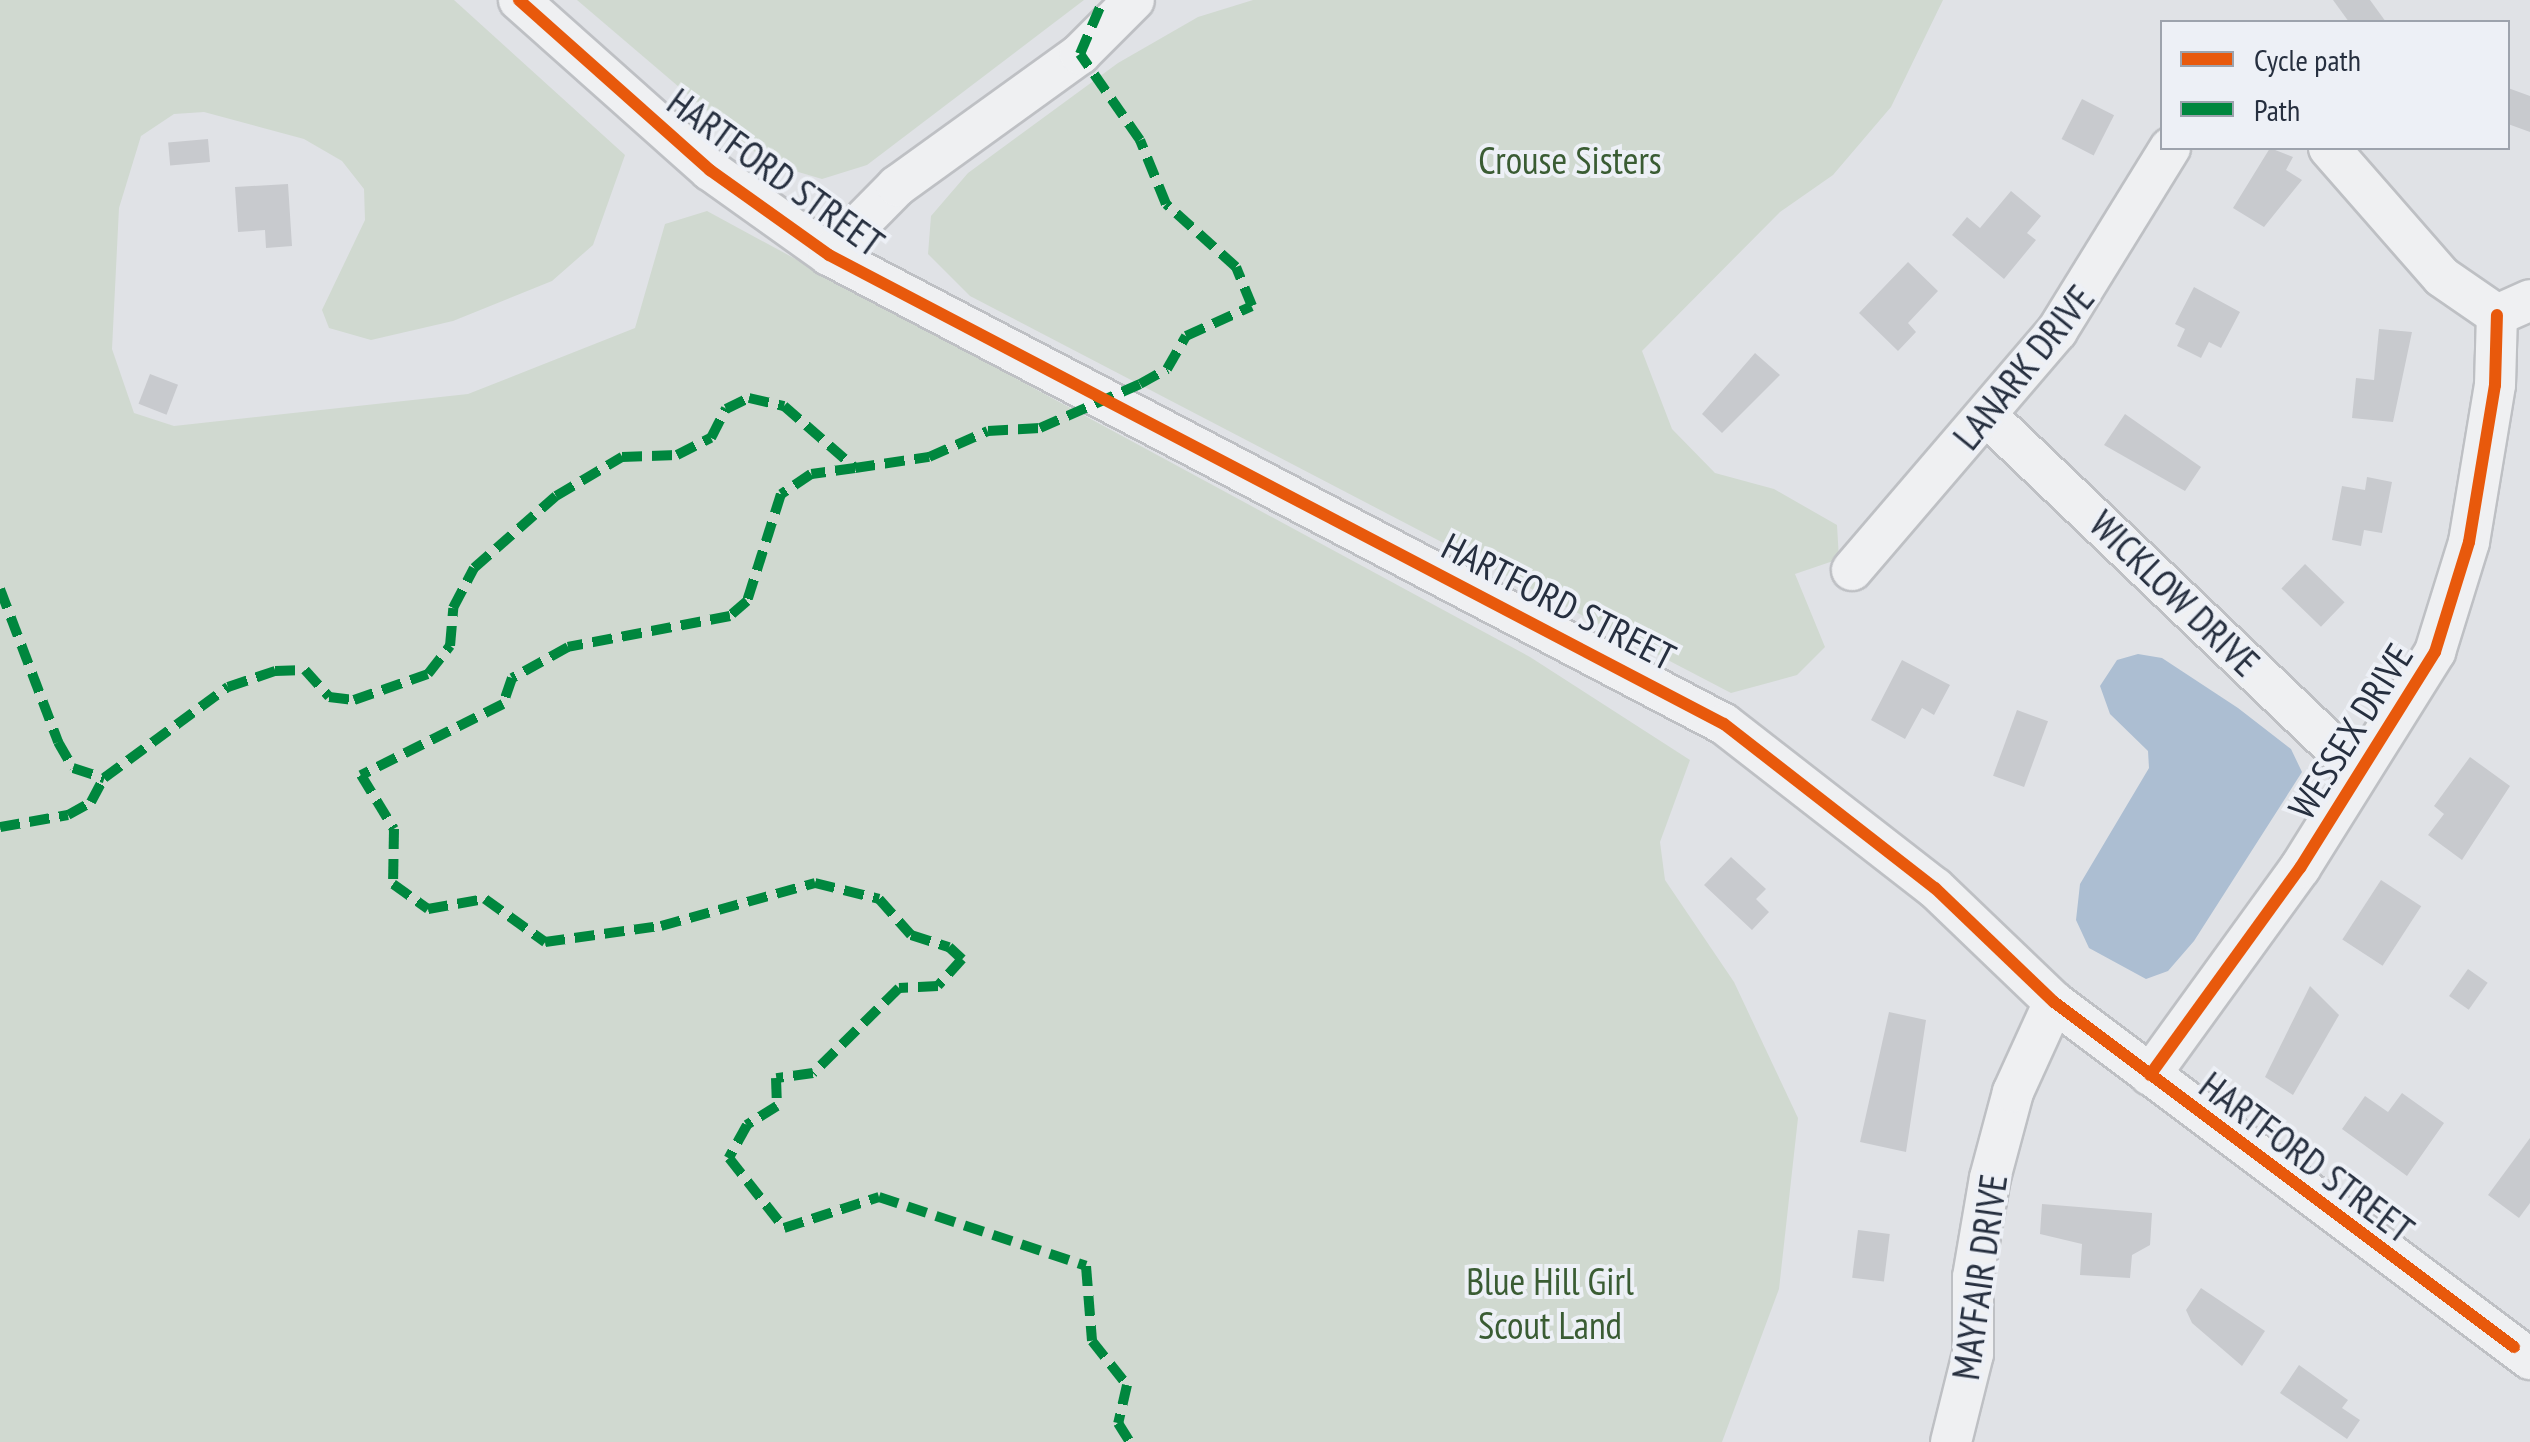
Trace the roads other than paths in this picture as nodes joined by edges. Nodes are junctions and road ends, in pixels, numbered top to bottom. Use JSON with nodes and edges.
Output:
{"nodes":[{"id":1,"x":519,"y":0,"type":"edge"},
{"id":2,"x":1134,"y":0,"type":"edge"},
{"id":3,"x":2169,"y":150,"type":"edge"},
{"id":4,"x":2331,"y":150,"type":"edge"},
{"id":5,"x":828,"y":255,"type":"junction"},
{"id":6,"x":2513,"y":308,"type":"edge"},
{"id":7,"x":1988,"y":417,"type":"junction"},
{"id":8,"x":1852,"y":570,"type":"dead end"},
{"id":9,"x":2359,"y":771,"type":"junction"},
{"id":10,"x":2054,"y":1002,"type":"junction"},
{"id":11,"x":2150,"y":1074,"type":"junction"},
{"id":12,"x":2525,"y":1344,"type":"edge"},
{"id":13,"x":1950,"y":1442,"type":"edge"}],
"edges":[{"from":1,"to":5,"type":"street","name":"HARTFORD STREET"},
{"from":2,"to":5,"type":"street"},
{"from":3,"to":7,"type":"street","name":"LANARK DRIVE"},
{"from":4,"to":6,"type":"street"},
{"from":5,"to":10,"type":"street","name":"HARTFORD STREET"},
{"from":6,"to":9,"type":"street","name":"WESSEX DRIVE"},
{"from":7,"to":8,"type":"street","name":"LANARK DRIVE"},
{"from":7,"to":9,"type":"street","name":"WICKLOW DRIVE"},
{"from":9,"to":11,"type":"street","name":"WESSEX DRIVE"},
{"from":10,"to":11,"type":"street","name":"HARTFORD STREET"},
{"from":10,"to":13,"type":"street","name":"MAYFAIR DRIVE"},
{"from":11,"to":12,"type":"street","name":"HARTFORD STREET"}]}
